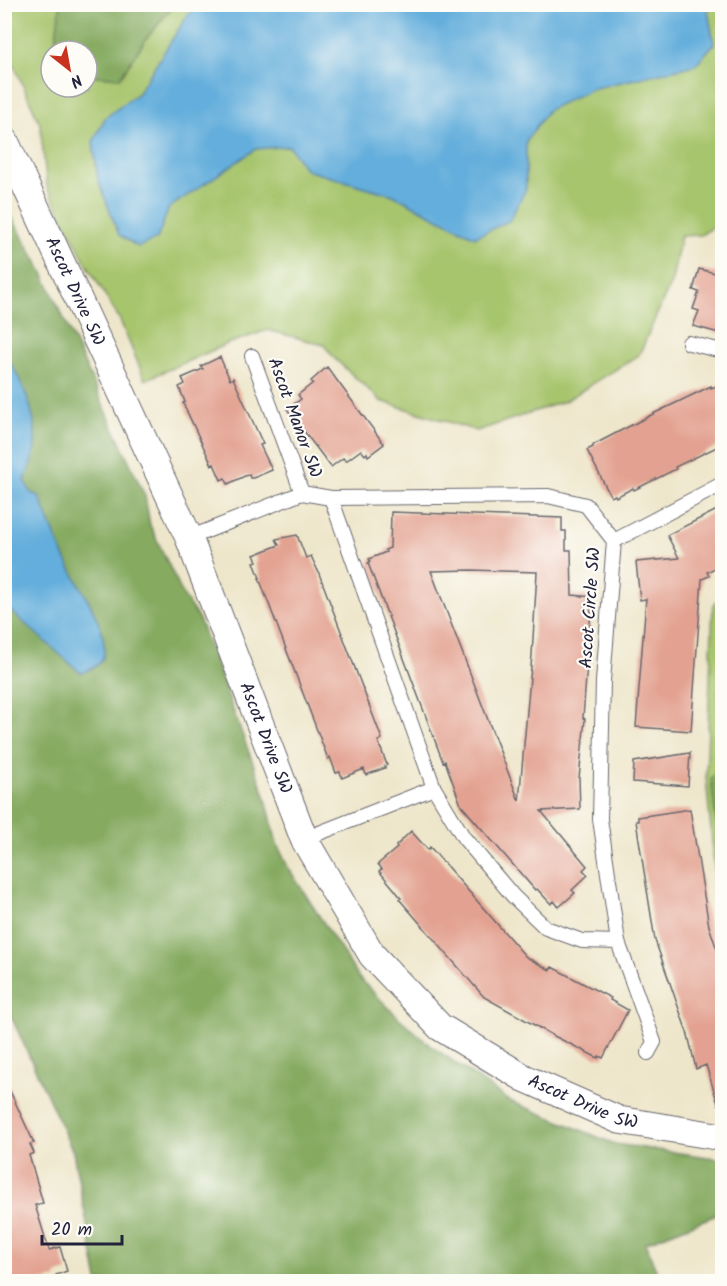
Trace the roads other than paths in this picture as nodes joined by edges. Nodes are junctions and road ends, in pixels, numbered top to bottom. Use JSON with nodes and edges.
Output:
{"nodes":[{"id":1,"x":4,"y":116,"type":"edge"},
{"id":2,"x":7,"y":142,"type":"edge"},
{"id":3,"x":688,"y":343,"type":"dead end"},
{"id":4,"x":723,"y":351,"type":"edge"},
{"id":5,"x":252,"y":356,"type":"dead end"},
{"id":6,"x":723,"y":484,"type":"edge"},
{"id":7,"x":302,"y":493,"type":"junction"},
{"id":8,"x":331,"y":498,"type":"junction"},
{"id":9,"x":189,"y":538,"type":"junction"},
{"id":10,"x":614,"y":541,"type":"junction"},
{"id":11,"x":434,"y":788,"type":"junction"},
{"id":12,"x":304,"y":839,"type":"junction"},
{"id":13,"x":618,"y":942,"type":"junction"},
{"id":14,"x":648,"y":1053,"type":"dead end"},
{"id":15,"x":723,"y":1137,"type":"edge"}],
"edges":[{"from":1,"to":2,"type":"street","name":"Ascot Drive SW"},
{"from":2,"to":9,"type":"street","name":"Ascot Drive SW"},
{"from":3,"to":4,"type":"lane"},
{"from":5,"to":7,"type":"lane","name":"Ascot Manor SW"},
{"from":6,"to":10,"type":"lane"},
{"from":7,"to":8,"type":"lane","name":"Ascot Circle SW"},
{"from":7,"to":9,"type":"lane"},
{"from":8,"to":10,"type":"lane","name":"Ascot Circle SW"},
{"from":8,"to":11,"type":"lane"},
{"from":9,"to":12,"type":"street","name":"Ascot Drive SW"},
{"from":10,"to":13,"type":"lane","name":"Ascot Circle SW"},
{"from":11,"to":12,"type":"lane"},
{"from":11,"to":13,"type":"lane"},
{"from":12,"to":15,"type":"street","name":"Ascot Drive SW"},
{"from":13,"to":14,"type":"lane","name":"Ascot Circle SW"}]}
